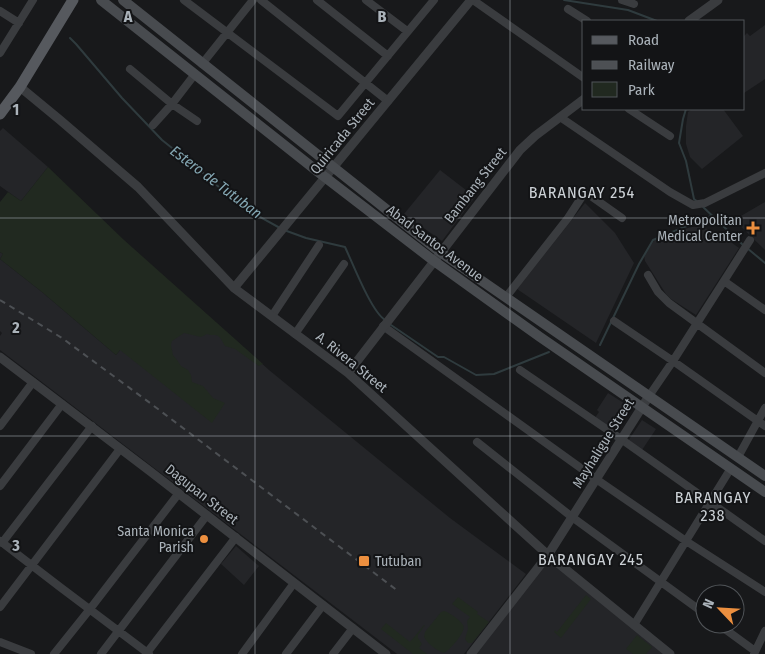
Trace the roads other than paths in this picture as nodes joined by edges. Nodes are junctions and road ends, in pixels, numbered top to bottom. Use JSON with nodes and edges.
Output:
{"nodes":[{"id":1,"x":33,"y":0,"type":"edge"},
{"id":2,"x":73,"y":0,"type":"edge"},
{"id":3,"x":101,"y":0,"type":"edge"},
{"id":4,"x":123,"y":0,"type":"edge"},
{"id":5,"x":184,"y":0,"type":"edge"},
{"id":6,"x":253,"y":0,"type":"edge"},
{"id":7,"x":261,"y":0,"type":"edge"},
{"id":8,"x":317,"y":0,"type":"edge"},
{"id":9,"x":366,"y":0,"type":"edge"},
{"id":10,"x":420,"y":0,"type":"edge"},
{"id":11,"x":472,"y":0,"type":"edge"},
{"id":12,"x":622,"y":0,"type":"edge"},
{"id":13,"x":718,"y":0,"type":"edge"},
{"id":14,"x":431,"y":3,"type":"edge"},
{"id":15,"x":634,"y":4,"type":"dead end"},
{"id":16,"x":568,"y":9,"type":"dead end"},
{"id":17,"x":0,"y":11,"type":"edge"},
{"id":18,"x":585,"y":20,"type":"edge"},
{"id":19,"x":689,"y":20,"type":"edge"},
{"id":20,"x":19,"y":24,"type":"junction"},
{"id":21,"x":408,"y":31,"type":"junction"},
{"id":22,"x":226,"y":33,"type":"junction"},
{"id":23,"x":1,"y":50,"type":"edge"},
{"id":24,"x":388,"y":56,"type":"junction"},
{"id":25,"x":202,"y":64,"type":"junction"},
{"id":26,"x":130,"y":69,"type":"dead end"},
{"id":27,"x":195,"y":74,"type":"junction"},
{"id":28,"x":582,"y":77,"type":"edge"},
{"id":29,"x":365,"y":83,"type":"junction"},
{"id":30,"x":20,"y":87,"type":"junction"},
{"id":31,"x":582,"y":100,"type":"edge"},
{"id":32,"x":388,"y":101,"type":"junction"},
{"id":33,"x":172,"y":104,"type":"junction"},
{"id":34,"x":631,"y":110,"type":"edge"},
{"id":35,"x":0,"y":114,"type":"edge"},
{"id":36,"x":560,"y":117,"type":"junction"},
{"id":37,"x":197,"y":121,"type":"dead end"},
{"id":38,"x":154,"y":125,"type":"dead end"},
{"id":39,"x":670,"y":136,"type":"dead end"},
{"id":40,"x":334,"y":168,"type":"junction"},
{"id":41,"x":765,"y":173,"type":"edge"},
{"id":42,"x":326,"y":177,"type":"junction"},
{"id":43,"x":622,"y":218,"type":"dead end"},
{"id":44,"x":749,"y":242,"type":"dead end"},
{"id":45,"x":319,"y":245,"type":"dead end"},
{"id":46,"x":440,"y":252,"type":"junction"},
{"id":47,"x":434,"y":260,"type":"junction"},
{"id":48,"x":344,"y":264,"type":"dead end"},
{"id":49,"x":648,"y":275,"type":"dead end"},
{"id":50,"x":724,"y":281,"type":"junction"},
{"id":51,"x":234,"y":288,"type":"junction"},
{"id":52,"x":506,"y":297,"type":"junction"},
{"id":53,"x":765,"y":310,"type":"edge"},
{"id":54,"x":272,"y":316,"type":"junction"},
{"id":55,"x":614,"y":321,"type":"dead end"},
{"id":56,"x":386,"y":322,"type":"junction"},
{"id":57,"x":697,"y":322,"type":"junction"},
{"id":58,"x":296,"y":334,"type":"junction"},
{"id":59,"x":1,"y":360,"type":"edge"},
{"id":60,"x":673,"y":361,"type":"junction"},
{"id":61,"x":520,"y":370,"type":"dead end"},
{"id":62,"x":348,"y":373,"type":"junction"},
{"id":63,"x":765,"y":373,"type":"edge"},
{"id":64,"x":33,"y":382,"type":"junction"},
{"id":65,"x":649,"y":396,"type":"junction"},
{"id":66,"x":62,"y":404,"type":"junction"},
{"id":67,"x":642,"y":406,"type":"junction"},
{"id":68,"x":765,"y":408,"type":"edge"},
{"id":69,"x":762,"y":423,"type":"edge"},
{"id":70,"x":0,"y":426,"type":"edge"},
{"id":71,"x":92,"y":426,"type":"junction"},
{"id":72,"x":621,"y":439,"type":"junction"},
{"id":73,"x":477,"y":442,"type":"dead end"},
{"id":74,"x":120,"y":449,"type":"junction"},
{"id":75,"x":738,"y":457,"type":"junction"},
{"id":76,"x":731,"y":468,"type":"junction"},
{"id":77,"x":765,"y":476,"type":"edge"},
{"id":78,"x":596,"y":479,"type":"junction"},
{"id":79,"x":0,"y":486,"type":"edge"},
{"id":80,"x":765,"y":492,"type":"edge"},
{"id":81,"x":179,"y":493,"type":"junction"},
{"id":82,"x":710,"y":502,"type":"junction"},
{"id":83,"x":207,"y":515,"type":"junction"},
{"id":84,"x":572,"y":517,"type":"junction"},
{"id":85,"x":236,"y":537,"type":"junction"},
{"id":86,"x":686,"y":541,"type":"junction"},
{"id":87,"x":765,"y":541,"type":"edge"},
{"id":88,"x":1,"y":542,"type":"edge"},
{"id":89,"x":548,"y":556,"type":"junction"},
{"id":90,"x":31,"y":565,"type":"junction"},
{"id":91,"x":660,"y":582,"type":"junction"},
{"id":92,"x":294,"y":583,"type":"junction"},
{"id":93,"x":765,"y":592,"type":"edge"},
{"id":94,"x":323,"y":605,"type":"junction"},
{"id":95,"x":0,"y":607,"type":"edge"},
{"id":96,"x":695,"y":607,"type":"edge"},
{"id":97,"x":90,"y":609,"type":"junction"},
{"id":98,"x":634,"y":625,"type":"junction"},
{"id":99,"x":353,"y":628,"type":"junction"},
{"id":100,"x":118,"y":631,"type":"junction"},
{"id":101,"x":765,"y":631,"type":"edge"},
{"id":102,"x":731,"y":634,"type":"edge"},
{"id":103,"x":0,"y":642,"type":"edge"},
{"id":104,"x":754,"y":652,"type":"edge"},
{"id":105,"x":31,"y":654,"type":"edge"},
{"id":106,"x":54,"y":654,"type":"edge"},
{"id":107,"x":102,"y":654,"type":"edge"},
{"id":108,"x":148,"y":654,"type":"edge"},
{"id":109,"x":242,"y":654,"type":"edge"},
{"id":110,"x":286,"y":654,"type":"edge"},
{"id":111,"x":333,"y":654,"type":"edge"},
{"id":112,"x":386,"y":654,"type":"edge"},
{"id":113,"x":471,"y":654,"type":"edge"},
{"id":114,"x":670,"y":654,"type":"edge"}],
"edges":[{"from":1,"to":20,"type":"street"},
{"from":2,"to":30,"type":"main road"},
{"from":3,"to":27,"type":"main road","name":"Abad Santos Avenue"},
{"from":4,"to":25,"type":"main road","name":"Abad Santos Avenue"},
{"from":5,"to":22,"type":"street"},
{"from":6,"to":22,"type":"street"},
{"from":7,"to":29,"type":"street"},
{"from":8,"to":24,"type":"street"},
{"from":9,"to":21,"type":"street"},
{"from":10,"to":14,"type":"street"},
{"from":11,"to":28,"type":"street"},
{"from":11,"to":32,"type":"street","name":"Quiricada Street"},
{"from":12,"to":15,"type":"street"},
{"from":13,"to":19,"type":"street"},
{"from":14,"to":21,"type":"street"},
{"from":16,"to":18,"type":"street"},
{"from":17,"to":20,"type":"street"},
{"from":20,"to":23,"type":"street"},
{"from":21,"to":24,"type":"street"},
{"from":22,"to":25,"type":"street"},
{"from":22,"to":29,"type":"street"},
{"from":24,"to":29,"type":"street"},
{"from":25,"to":40,"type":"main road","name":"Abad Santos Avenue"},
{"from":26,"to":33,"type":"street"},
{"from":27,"to":33,"type":"street"},
{"from":27,"to":42,"type":"main road","name":"Abad Santos Avenue"},
{"from":29,"to":32,"type":"street"},
{"from":30,"to":35,"type":"main road"},
{"from":30,"to":51,"type":"street","name":"A. Rivera Street"},
{"from":31,"to":36,"type":"street","name":"Bambang Street"},
{"from":32,"to":40,"type":"street","name":"Quiricada Street"},
{"from":33,"to":37,"type":"street"},
{"from":33,"to":38,"type":"street"},
{"from":34,"to":39,"type":"street"},
{"from":36,"to":41,"type":"street"},
{"from":36,"to":46,"type":"street","name":"Bambang Street"},
{"from":40,"to":42,"type":"street","name":"Quiricada Street"},
{"from":40,"to":46,"type":"main road","name":"Abad Santos Avenue"},
{"from":42,"to":47,"type":"main road","name":"Abad Santos Avenue"},
{"from":42,"to":51,"type":"street","name":"Quiricada Street"},
{"from":43,"to":52,"type":"street"},
{"from":44,"to":50,"type":"street","name":"Mayhaligue Street"},
{"from":45,"to":54,"type":"street"},
{"from":46,"to":47,"type":"street","name":"Bambang Street"},
{"from":46,"to":52,"type":"main road","name":"Abad Santos Avenue"},
{"from":47,"to":56,"type":"street","name":"Bambang Street"},
{"from":47,"to":67,"type":"main road","name":"Abad Santos Avenue"},
{"from":48,"to":58,"type":"street"},
{"from":49,"to":57,"type":"street"},
{"from":50,"to":53,"type":"street"},
{"from":50,"to":57,"type":"street","name":"Mayhaligue Street"},
{"from":51,"to":54,"type":"street","name":"A. Rivera Street"},
{"from":52,"to":65,"type":"main road","name":"Abad Santos Avenue"},
{"from":54,"to":58,"type":"street","name":"A. Rivera Street"},
{"from":55,"to":60,"type":"street"},
{"from":56,"to":62,"type":"street","name":"Bambang Street"},
{"from":56,"to":78,"type":"street"},
{"from":57,"to":60,"type":"street","name":"Mayhaligue Street"},
{"from":57,"to":63,"type":"street"},
{"from":58,"to":62,"type":"street","name":"A. Rivera Street"},
{"from":59,"to":64,"type":"street","name":"Dagupan Street"},
{"from":60,"to":65,"type":"street","name":"Mayhaligue Street"},
{"from":60,"to":69,"type":"street"},
{"from":61,"to":72,"type":"street"},
{"from":62,"to":89,"type":"street","name":"A. Rivera Street"},
{"from":64,"to":66,"type":"street","name":"Dagupan Street"},
{"from":64,"to":70,"type":"street"},
{"from":65,"to":67,"type":"street","name":"Mayhaligue Street"},
{"from":65,"to":75,"type":"main road","name":"Abad Santos Avenue"},
{"from":66,"to":71,"type":"street","name":"Dagupan Street"},
{"from":66,"to":79,"type":"street"},
{"from":67,"to":72,"type":"street","name":"Mayhaligue Street"},
{"from":67,"to":76,"type":"main road","name":"Abad Santos Avenue"},
{"from":68,"to":69,"type":"street"},
{"from":69,"to":75,"type":"street"},
{"from":71,"to":74,"type":"street","name":"Dagupan Street"},
{"from":71,"to":88,"type":"street"},
{"from":72,"to":78,"type":"street","name":"Mayhaligue Street"},
{"from":72,"to":82,"type":"street"},
{"from":73,"to":84,"type":"street"},
{"from":74,"to":81,"type":"street","name":"Dagupan Street"},
{"from":74,"to":90,"type":"street"},
{"from":75,"to":77,"type":"main road","name":"Abad Santos Avenue"},
{"from":76,"to":80,"type":"main road","name":"Abad Santos Avenue"},
{"from":76,"to":82,"type":"street"},
{"from":78,"to":84,"type":"street","name":"Mayhaligue Street"},
{"from":78,"to":86,"type":"street"},
{"from":81,"to":83,"type":"street","name":"Dagupan Street"},
{"from":81,"to":97,"type":"street"},
{"from":82,"to":86,"type":"street"},
{"from":82,"to":87,"type":"street"},
{"from":83,"to":85,"type":"street","name":"Dagupan Street"},
{"from":83,"to":100,"type":"street"},
{"from":84,"to":89,"type":"street","name":"Mayhaligue Street"},
{"from":84,"to":91,"type":"street"},
{"from":85,"to":92,"type":"street","name":"Dagupan Street"},
{"from":85,"to":108,"type":"street"},
{"from":86,"to":91,"type":"street"},
{"from":86,"to":93,"type":"street"},
{"from":88,"to":90,"type":"street"},
{"from":89,"to":98,"type":"street","name":"A. Rivera Street"},
{"from":89,"to":113,"type":"street","name":"Mayhaligue Street"},
{"from":90,"to":95,"type":"street"},
{"from":90,"to":97,"type":"street"},
{"from":91,"to":96,"type":"street"},
{"from":91,"to":98,"type":"street"},
{"from":92,"to":94,"type":"street","name":"Dagupan Street"},
{"from":92,"to":109,"type":"street"},
{"from":94,"to":99,"type":"street","name":"Dagupan Street"},
{"from":94,"to":110,"type":"street"},
{"from":97,"to":100,"type":"street"},
{"from":97,"to":106,"type":"street"},
{"from":98,"to":114,"type":"street","name":"A. Rivera Street"},
{"from":99,"to":111,"type":"street"},
{"from":99,"to":112,"type":"street","name":"Dagupan Street"},
{"from":100,"to":107,"type":"street"},
{"from":100,"to":108,"type":"street"},
{"from":101,"to":104,"type":"street"},
{"from":102,"to":104,"type":"street"},
{"from":103,"to":105,"type":"street"}]}
